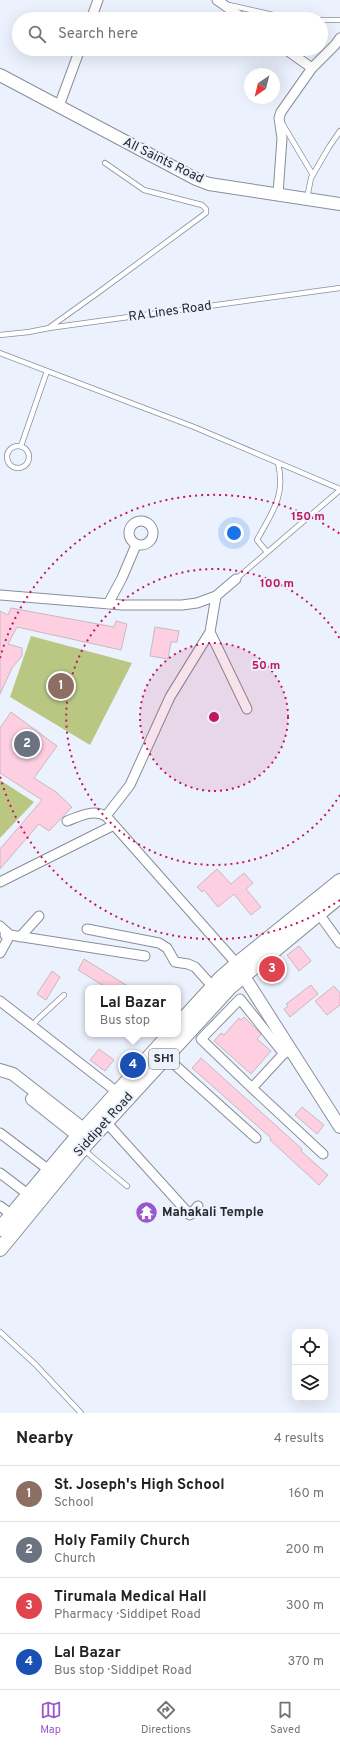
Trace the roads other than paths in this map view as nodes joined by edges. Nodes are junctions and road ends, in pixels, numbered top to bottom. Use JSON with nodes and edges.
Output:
{"nodes":[{"id":1,"x":98,"y":0,"type":"edge"},
{"id":2,"x":220,"y":2,"type":"edge"},
{"id":3,"x":94,"y":12,"type":"edge"},
{"id":4,"x":234,"y":12,"type":"edge"},
{"id":5,"x":261,"y":12,"type":"edge"},
{"id":6,"x":328,"y":20,"type":"edge"},
{"id":7,"x":340,"y":20,"type":"edge"},
{"id":8,"x":340,"y":38,"type":"edge"},
{"id":9,"x":328,"y":52,"type":"edge"},
{"id":10,"x":77,"y":56,"type":"edge"},
{"id":11,"x":295,"y":56,"type":"edge"},
{"id":12,"x":324,"y":56,"type":"edge"},
{"id":13,"x":312,"y":68,"type":"junction"},
{"id":14,"x":0,"y":74,"type":"edge"},
{"id":15,"x":59,"y":106,"type":"junction"},
{"id":16,"x":279,"y":118,"type":"junction"},
{"id":17,"x":340,"y":131,"type":"edge"},
{"id":18,"x":105,"y":163,"type":"dead end"},
{"id":19,"x":313,"y":175,"type":"junction"},
{"id":20,"x":278,"y":194,"type":"junction"},
{"id":21,"x":308,"y":198,"type":"junction"},
{"id":22,"x":340,"y":204,"type":"edge"},
{"id":23,"x":340,"y":288,"type":"edge"},
{"id":24,"x":49,"y":328,"type":"junction"},
{"id":25,"x":0,"y":335,"type":"edge"},
{"id":26,"x":0,"y":353,"type":"edge"},
{"id":27,"x":47,"y":372,"type":"junction"},
{"id":28,"x":21,"y":446,"type":"junction"},
{"id":29,"x":278,"y":462,"type":"junction"},
{"id":30,"x":340,"y":489,"type":"edge"},
{"id":31,"x":136,"y":545,"type":"dead end"},
{"id":32,"x":267,"y":552,"type":"junction"},
{"id":33,"x":236,"y":579,"type":"joint"},
{"id":34,"x":0,"y":594,"type":"edge"},
{"id":35,"x":216,"y":596,"type":"junction"},
{"id":36,"x":108,"y":604,"type":"junction"},
{"id":37,"x":210,"y":632,"type":"junction"},
{"id":38,"x":247,"y":709,"type":"dead end"},
{"id":39,"x":106,"y":816,"type":"junction"},
{"id":40,"x":67,"y":821,"type":"dead end"},
{"id":41,"x":114,"y":825,"type":"junction"},
{"id":42,"x":340,"y":881,"type":"edge"},
{"id":43,"x":0,"y":882,"type":"edge"},
{"id":44,"x":340,"y":896,"type":"edge"},
{"id":45,"x":319,"y":914,"type":"junction"},
{"id":46,"x":39,"y":916,"type":"dead end"},
{"id":47,"x":0,"y":926,"type":"edge"},
{"id":48,"x":87,"y":929,"type":"dead end"},
{"id":49,"x":5,"y":935,"type":"edge"},
{"id":50,"x":20,"y":937,"type":"junction"},
{"id":51,"x":340,"y":944,"type":"edge"},
{"id":52,"x":0,"y":953,"type":"edge"},
{"id":53,"x":144,"y":956,"type":"dead end"},
{"id":54,"x":240,"y":970,"type":"junction"},
{"id":55,"x":213,"y":987,"type":"junction"},
{"id":56,"x":64,"y":995,"type":"dead end"},
{"id":57,"x":0,"y":1001,"type":"edge"},
{"id":58,"x":181,"y":1023,"type":"edge"},
{"id":59,"x":32,"y":1026,"type":"junction"},
{"id":60,"x":167,"y":1037,"type":"edge"},
{"id":61,"x":286,"y":1051,"type":"junction"},
{"id":62,"x":166,"y":1057,"type":"junction"},
{"id":63,"x":0,"y":1070,"type":"edge"},
{"id":64,"x":252,"y":1088,"type":"junction"},
{"id":65,"x":117,"y":1092,"type":"junction"},
{"id":66,"x":106,"y":1122,"type":"junction"},
{"id":67,"x":340,"y":1127,"type":"edge"},
{"id":68,"x":0,"y":1133,"type":"edge"},
{"id":69,"x":256,"y":1138,"type":"dead end"},
{"id":70,"x":85,"y":1139,"type":"junction"},
{"id":71,"x":323,"y":1154,"type":"dead end"},
{"id":72,"x":49,"y":1170,"type":"junction"},
{"id":73,"x":0,"y":1173,"type":"edge"},
{"id":74,"x":127,"y":1186,"type":"dead end"},
{"id":75,"x":29,"y":1195,"type":"junction"},
{"id":76,"x":0,"y":1206,"type":"edge"},
{"id":77,"x":198,"y":1206,"type":"dead end"},
{"id":78,"x":12,"y":1215,"type":"junction"},
{"id":79,"x":0,"y":1229,"type":"edge"},
{"id":80,"x":0,"y":1249,"type":"edge"},
{"id":81,"x":0,"y":1332,"type":"edge"},
{"id":82,"x":80,"y":1413,"type":"edge"}],
"edges":[{"from":1,"to":3,"type":"street"},
{"from":2,"to":4,"type":"street"},
{"from":2,"to":5,"type":"lane"},
{"from":6,"to":7,"type":"lane"},
{"from":8,"to":9,"type":"street"},
{"from":10,"to":15,"type":"street"},
{"from":11,"to":13,"type":"street"},
{"from":12,"to":13,"type":"street"},
{"from":13,"to":16,"type":"street"},
{"from":14,"to":15,"type":"main road","name":"All Saints Road"},
{"from":15,"to":20,"type":"main road","name":"All Saints Road"},
{"from":16,"to":19,"type":"lane"},
{"from":16,"to":20,"type":"street"},
{"from":17,"to":19,"type":"lane"},
{"from":18,"to":24,"type":"lane"},
{"from":19,"to":21,"type":"lane"},
{"from":20,"to":21,"type":"main road","name":"All Saints Road"},
{"from":21,"to":22,"type":"main road","name":"All Saints Road"},
{"from":23,"to":24,"type":"lane","name":"RA Lines Road"},
{"from":24,"to":25,"type":"lane","name":"RA Lines Road"},
{"from":26,"to":27,"type":"lane"},
{"from":27,"to":28,"type":"lane"},
{"from":27,"to":29,"type":"lane"},
{"from":28,"to":28,"type":"lane"},
{"from":29,"to":30,"type":"lane"},
{"from":29,"to":32,"type":"lane"},
{"from":30,"to":32,"type":"lane"},
{"from":31,"to":36,"type":"street"},
{"from":32,"to":33,"type":"lane"},
{"from":33,"to":35,"type":"street"},
{"from":34,"to":36,"type":"street"},
{"from":35,"to":36,"type":"street"},
{"from":35,"to":37,"type":"street"},
{"from":37,"to":38,"type":"street"},
{"from":37,"to":39,"type":"street"},
{"from":39,"to":40,"type":"street"},
{"from":39,"to":41,"type":"street"},
{"from":41,"to":43,"type":"street"},
{"from":41,"to":54,"type":"street"},
{"from":42,"to":54,"type":"main road","name":"Siddipet Road","number":"SH1"},
{"from":44,"to":45,"type":"main road","name":"Siddipet Road","number":"SH1"},
{"from":45,"to":51,"type":"street"},
{"from":45,"to":54,"type":"main road","name":"Siddipet Road","number":"SH1"},
{"from":46,"to":50,"type":"street"},
{"from":47,"to":49,"type":"street"},
{"from":48,"to":55,"type":"street"},
{"from":49,"to":50,"type":"street"},
{"from":49,"to":52,"type":"street"},
{"from":50,"to":53,"type":"street"},
{"from":54,"to":55,"type":"main road","name":"Siddipet Road","number":"SH1"},
{"from":54,"to":61,"type":"main road"},
{"from":54,"to":62,"type":"main road","name":"Siddipet Road","number":"SH1"},
{"from":55,"to":58,"type":"main road","name":"Siddipet Road","number":"SH1"},
{"from":56,"to":59,"type":"lane"},
{"from":57,"to":59,"type":"street"},
{"from":59,"to":65,"type":"street"},
{"from":60,"to":65,"type":"main road","name":"Siddipet Road","number":"SH1"},
{"from":61,"to":64,"type":"street"},
{"from":61,"to":64,"type":"street"},
{"from":61,"to":67,"type":"main road"},
{"from":62,"to":66,"type":"main road","name":"Siddipet Road","number":"SH1"},
{"from":62,"to":69,"type":"street"},
{"from":63,"to":70,"type":"main road"},
{"from":64,"to":71,"type":"street"},
{"from":65,"to":70,"type":"main road","name":"Siddipet Road","number":"SH1"},
{"from":66,"to":70,"type":"main road","name":"Siddipet Road","number":"SH1"},
{"from":66,"to":77,"type":"street"},
{"from":68,"to":72,"type":"street"},
{"from":70,"to":72,"type":"main road","name":"Siddipet Road","number":"SH1"},
{"from":70,"to":74,"type":"lane"},
{"from":70,"to":80,"type":"main road","name":"Siddipet Road","number":"SH1"},
{"from":72,"to":75,"type":"main road","name":"Siddipet Road","number":"SH1"},
{"from":73,"to":75,"type":"street"},
{"from":75,"to":78,"type":"main road","name":"Siddipet Road","number":"SH1"},
{"from":76,"to":78,"type":"street"},
{"from":78,"to":79,"type":"main road","name":"Siddipet Road","number":"SH1"},
{"from":81,"to":82,"type":"lane"}]}
